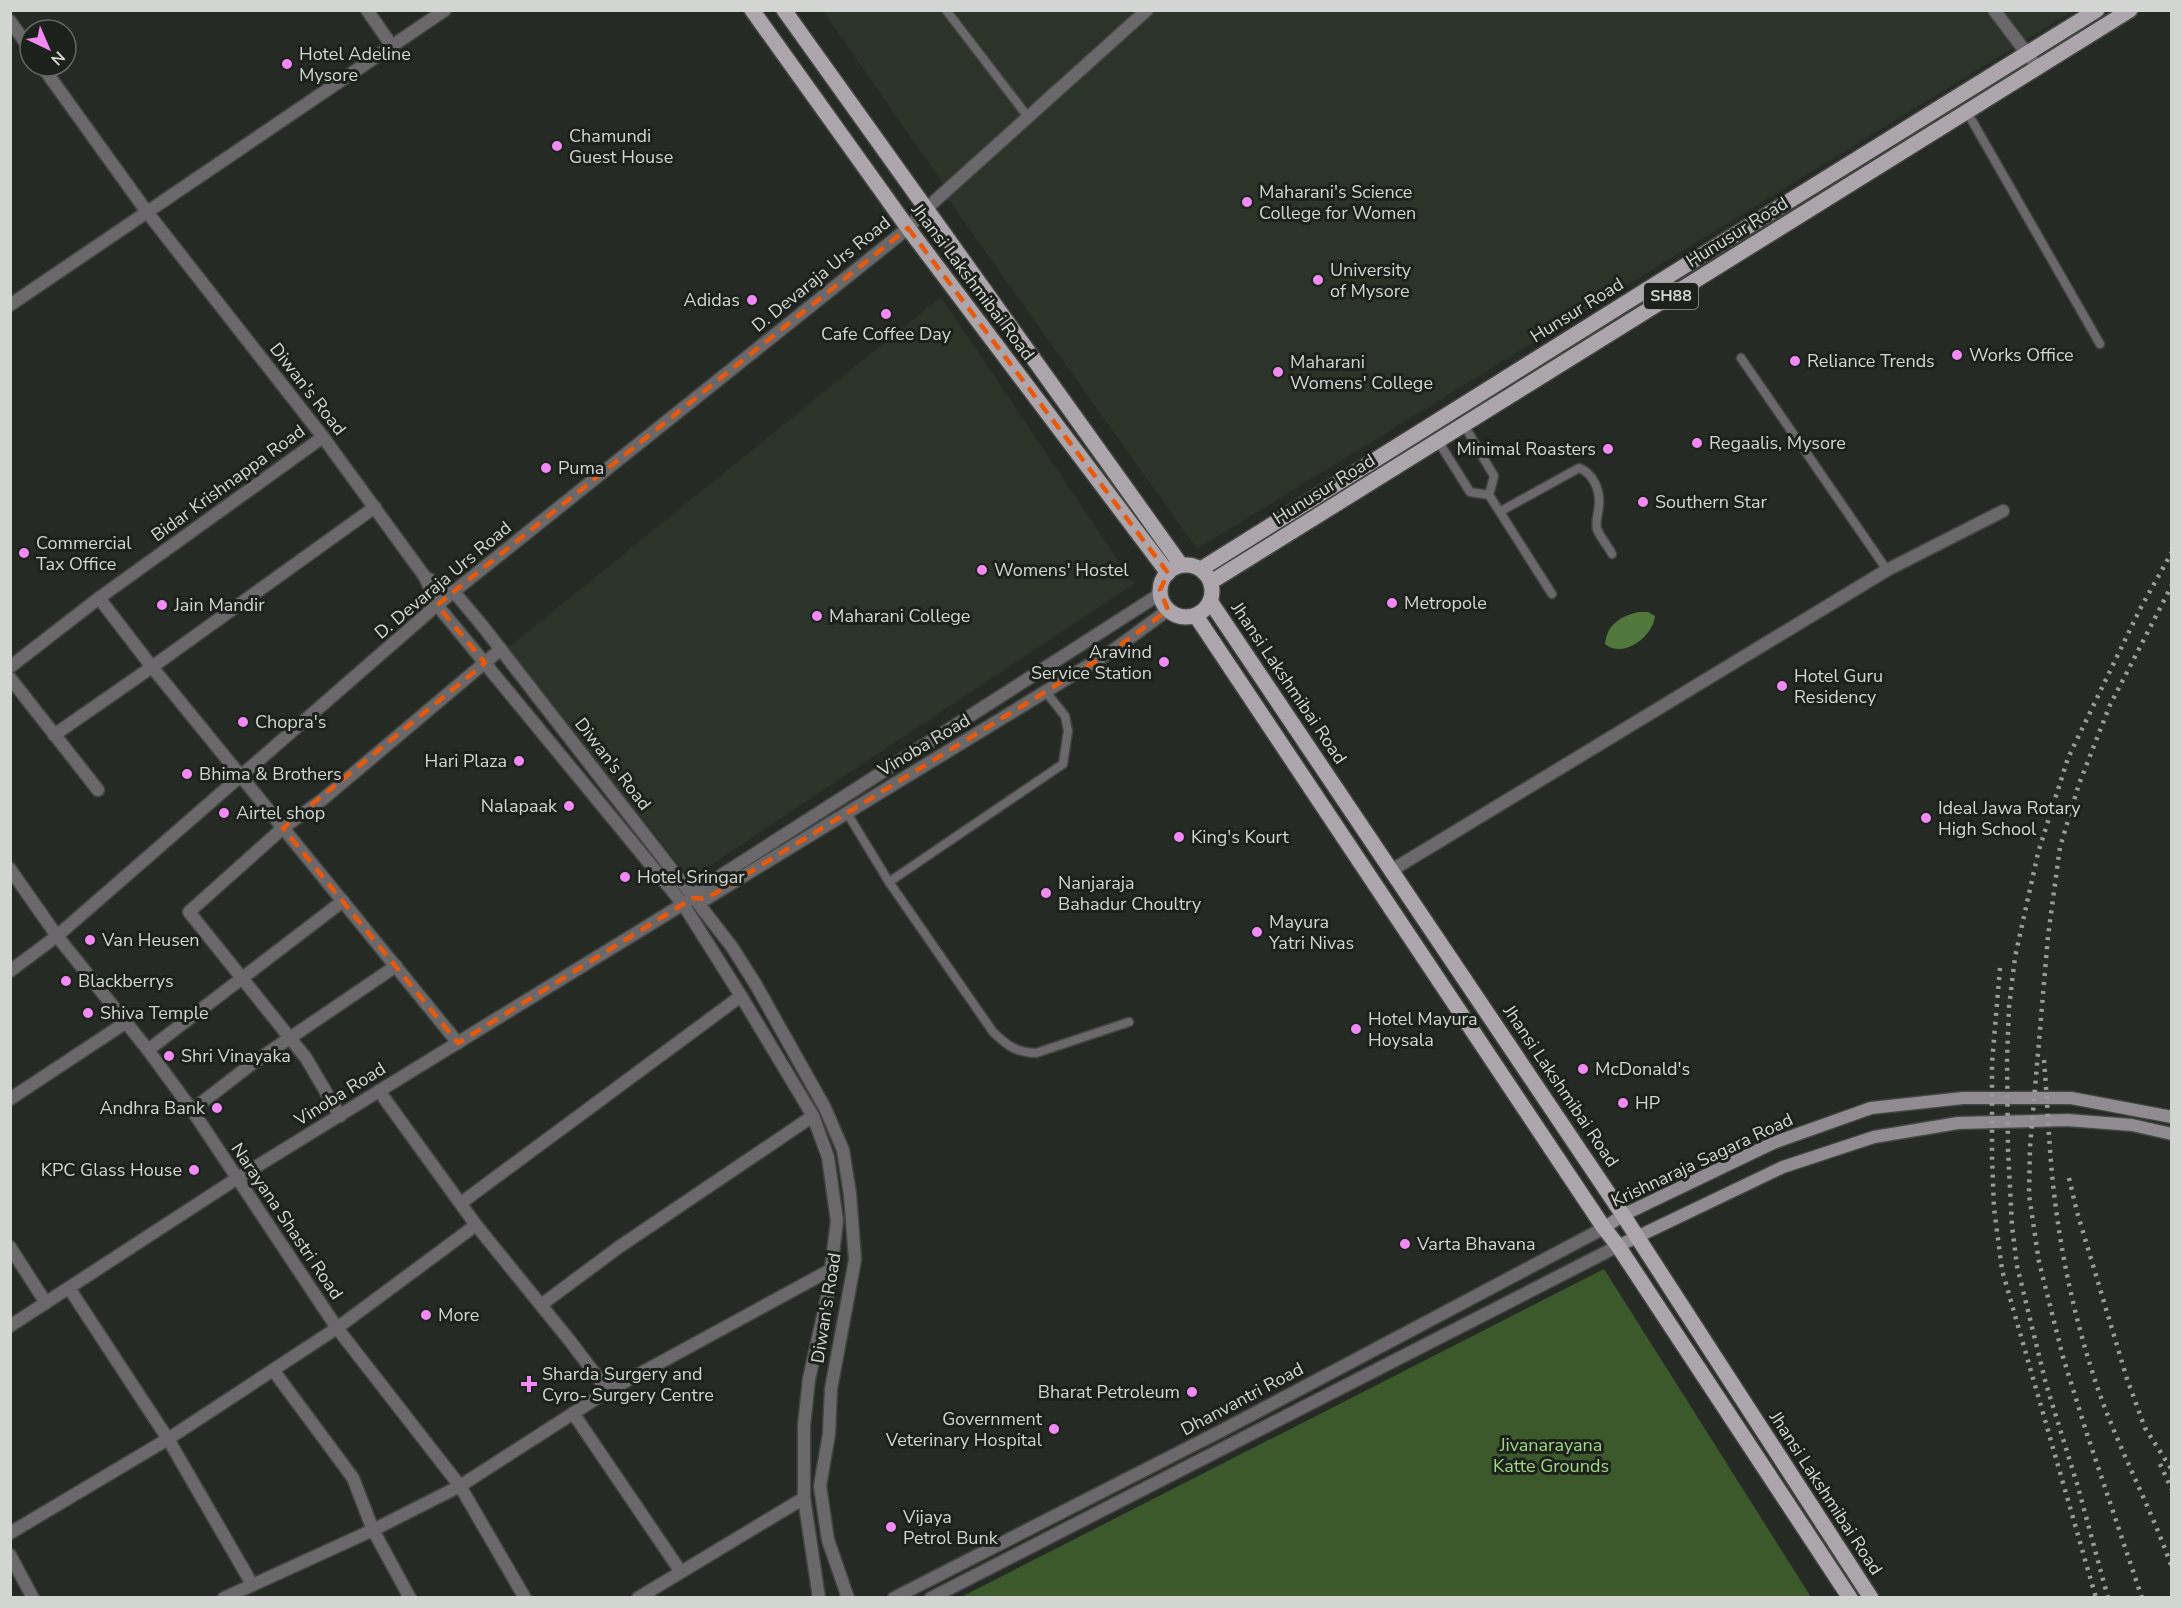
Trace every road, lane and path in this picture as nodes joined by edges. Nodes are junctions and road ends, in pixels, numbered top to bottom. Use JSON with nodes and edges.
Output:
{"nodes":[{"id":1,"x":367,"y":10,"type":"edge"},
{"id":2,"x":445,"y":10,"type":"edge"},
{"id":3,"x":752,"y":10,"type":"edge"},
{"id":4,"x":784,"y":10,"type":"edge"},
{"id":5,"x":946,"y":10,"type":"edge"},
{"id":6,"x":1147,"y":10,"type":"edge"},
{"id":7,"x":1994,"y":10,"type":"edge"},
{"id":8,"x":2097,"y":10,"type":"edge"},
{"id":9,"x":2130,"y":10,"type":"edge"},
{"id":10,"x":393,"y":46,"type":"junction"},
{"id":11,"x":2027,"y":55,"type":"junction"},
{"id":12,"x":2038,"y":68,"type":"junction"},
{"id":13,"x":51,"y":78,"type":"edge"},
{"id":14,"x":1967,"y":112,"type":"junction"},
{"id":15,"x":1028,"y":117,"type":"junction"},
{"id":16,"x":927,"y":208,"type":"junction"},
{"id":17,"x":147,"y":212,"type":"junction"},
{"id":18,"x":908,"y":228,"type":"junction"},
{"id":19,"x":10,"y":305,"type":"edge"},
{"id":20,"x":2100,"y":344,"type":"dead end"},
{"id":21,"x":1741,"y":358,"type":"dead end"},
{"id":22,"x":1464,"y":425,"type":"junction"},
{"id":23,"x":323,"y":437,"type":"junction"},
{"id":24,"x":1438,"y":441,"type":"junction"},
{"id":25,"x":1489,"y":495,"type":"junction"},
{"id":26,"x":375,"y":507,"type":"junction"},
{"id":27,"x":1500,"y":511,"type":"junction"},
{"id":28,"x":2003,"y":512,"type":"dead end"},
{"id":29,"x":1612,"y":554,"type":"dead end"},
{"id":30,"x":1174,"y":569,"type":"junction"},
{"id":31,"x":1201,"y":569,"type":"junction"},
{"id":32,"x":1887,"y":570,"type":"junction"},
{"id":33,"x":425,"y":577,"type":"junction"},
{"id":34,"x":1211,"y":582,"type":"junction"},
{"id":35,"x":454,"y":592,"type":"junction"},
{"id":36,"x":1160,"y":594,"type":"junction"},
{"id":37,"x":1552,"y":594,"type":"dead end"},
{"id":38,"x":99,"y":598,"type":"junction"},
{"id":39,"x":1210,"y":601,"type":"junction"},
{"id":40,"x":437,"y":605,"type":"junction"},
{"id":41,"x":1168,"y":610,"type":"junction"},
{"id":42,"x":1196,"y":616,"type":"junction"},
{"id":43,"x":501,"y":649,"type":"junction"},
{"id":44,"x":485,"y":663,"type":"junction"},
{"id":45,"x":10,"y":667,"type":"edge"},
{"id":46,"x":152,"y":667,"type":"junction"},
{"id":47,"x":10,"y":678,"type":"edge"},
{"id":48,"x":1046,"y":692,"type":"junction"},
{"id":49,"x":54,"y":735,"type":"junction"},
{"id":50,"x":241,"y":776,"type":"junction"},
{"id":51,"x":98,"y":790,"type":"dead end"},
{"id":52,"x":846,"y":813,"type":"junction"},
{"id":53,"x":283,"y":828,"type":"junction"},
{"id":54,"x":1392,"y":870,"type":"junction"},
{"id":55,"x":12,"y":876,"type":"edge"},
{"id":56,"x":889,"y":882,"type":"junction"},
{"id":57,"x":343,"y":901,"type":"junction"},
{"id":58,"x":688,"y":901,"type":"junction"},
{"id":59,"x":57,"y":936,"type":"junction"},
{"id":60,"x":396,"y":966,"type":"junction"},
{"id":61,"x":10,"y":971,"type":"edge"},
{"id":62,"x":243,"y":977,"type":"junction"},
{"id":63,"x":741,"y":996,"type":"junction"},
{"id":64,"x":1129,"y":1022,"type":"dead end"},
{"id":65,"x":124,"y":1023,"type":"junction"},
{"id":66,"x":290,"y":1038,"type":"junction"},
{"id":67,"x":458,"y":1043,"type":"junction"},
{"id":68,"x":148,"y":1050,"type":"junction"},
{"id":69,"x":380,"y":1091,"type":"junction"},
{"id":70,"x":10,"y":1099,"type":"edge"},
{"id":71,"x":192,"y":1110,"type":"junction"},
{"id":72,"x":340,"y":1116,"type":"junction"},
{"id":73,"x":813,"y":1116,"type":"junction"},
{"id":74,"x":2172,"y":1117,"type":"edge"},
{"id":75,"x":2172,"y":1134,"type":"edge"},
{"id":76,"x":236,"y":1179,"type":"junction"},
{"id":77,"x":461,"y":1203,"type":"junction"},
{"id":78,"x":1623,"y":1215,"type":"junction"},
{"id":79,"x":476,"y":1225,"type":"junction"},
{"id":80,"x":1604,"y":1228,"type":"junction"},
{"id":81,"x":1636,"y":1236,"type":"junction"},
{"id":82,"x":1618,"y":1246,"type":"junction"},
{"id":83,"x":10,"y":1247,"type":"edge"},
{"id":84,"x":832,"y":1269,"type":"junction"},
{"id":85,"x":69,"y":1288,"type":"junction"},
{"id":86,"x":46,"y":1302,"type":"junction"},
{"id":87,"x":541,"y":1305,"type":"junction"},
{"id":88,"x":10,"y":1326,"type":"edge"},
{"id":89,"x":337,"y":1328,"type":"junction"},
{"id":90,"x":273,"y":1370,"type":"junction"},
{"id":91,"x":608,"y":1391,"type":"junction"},
{"id":92,"x":573,"y":1413,"type":"junction"},
{"id":93,"x":1221,"y":1431,"type":"junction"},
{"id":94,"x":168,"y":1438,"type":"junction"},
{"id":95,"x":1229,"y":1445,"type":"junction"},
{"id":96,"x":460,"y":1486,"type":"junction"},
{"id":97,"x":804,"y":1498,"type":"junction"},
{"id":98,"x":374,"y":1530,"type":"junction"},
{"id":99,"x":10,"y":1533,"type":"edge"},
{"id":100,"x":10,"y":1555,"type":"edge"},
{"id":101,"x":681,"y":1572,"type":"junction"},
{"id":102,"x":252,"y":1584,"type":"junction"},
{"id":103,"x":33,"y":1598,"type":"edge"},
{"id":104,"x":224,"y":1598,"type":"edge"},
{"id":105,"x":410,"y":1598,"type":"edge"},
{"id":106,"x":525,"y":1598,"type":"edge"},
{"id":107,"x":638,"y":1598,"type":"edge"},
{"id":108,"x":819,"y":1598,"type":"edge"},
{"id":109,"x":848,"y":1598,"type":"edge"},
{"id":110,"x":894,"y":1598,"type":"edge"},
{"id":111,"x":931,"y":1598,"type":"edge"},
{"id":112,"x":1850,"y":1598,"type":"edge"},
{"id":113,"x":1871,"y":1598,"type":"edge"}],
"edges":[{"from":1,"to":10,"type":"street"},
{"from":2,"to":10,"type":"street"},
{"from":3,"to":18,"type":"main road","name":"Jhansi Lakshmibai Road"},
{"from":4,"to":16,"type":"main road","name":"Jhansi Lakshmibai Road"},
{"from":5,"to":15,"type":"lane"},
{"from":6,"to":15,"type":"street","name":"D. Devaraja Urs Road"},
{"from":7,"to":11,"type":"street"},
{"from":8,"to":11,"type":"main road","name":"Hunsur Road"},
{"from":9,"to":12,"type":"main road","name":"Hunusur Road","number":"SH88"},
{"from":10,"to":17,"type":"street"},
{"from":11,"to":12,"type":"street"},
{"from":11,"to":31,"type":"main road","name":"Hunsur Road"},
{"from":12,"to":14,"type":"main road","name":"Hunusur Road","number":"SH88"},
{"from":13,"to":17,"type":"street","name":"Diwan's Road"},
{"from":14,"to":20,"type":"lane"},
{"from":14,"to":22,"type":"main road","name":"Hunusur Road","number":"SH88"},
{"from":15,"to":16,"type":"street","name":"D. Devaraja Urs Road"},
{"from":16,"to":18,"type":"street","name":"D. Devaraja Urs Road"},
{"from":16,"to":30,"type":"main road","name":"Jhansi Lakshmibai Road"},
{"from":17,"to":19,"type":"street"},
{"from":17,"to":23,"type":"street","name":"Diwan's Road"},
{"from":18,"to":30,"type":"main road","name":"Jhansi Lakshmibai Road"},
{"from":18,"to":35,"type":"street","name":"D. Devaraja Urs Road"},
{"from":21,"to":32,"type":"lane"},
{"from":22,"to":24,"type":"main road","name":"Hunusur Road","number":"SH88"},
{"from":22,"to":25,"type":"lane"},
{"from":23,"to":26,"type":"street","name":"Diwan's Road"},
{"from":23,"to":38,"type":"street","name":"Bidar Krishnappa Road"},
{"from":24,"to":25,"type":"lane"},
{"from":24,"to":34,"type":"main road","name":"Hunusur Road","number":"SH88"},
{"from":25,"to":27,"type":"lane"},
{"from":26,"to":33,"type":"street","name":"Diwan's Road"},
{"from":26,"to":46,"type":"street"},
{"from":27,"to":29,"type":"lane"},
{"from":27,"to":37,"type":"lane"},
{"from":28,"to":32,"type":"street"},
{"from":30,"to":31,"type":"main road"},
{"from":30,"to":36,"type":"main road"},
{"from":31,"to":34,"type":"main road"},
{"from":32,"to":54,"type":"street"},
{"from":33,"to":35,"type":"street","name":"Diwan's Road"},
{"from":33,"to":40,"type":"street"},
{"from":34,"to":39,"type":"main road"},
{"from":35,"to":40,"type":"street","name":"D. Devaraja Urs Road"},
{"from":35,"to":43,"type":"street","name":"Diwan's Road"},
{"from":36,"to":41,"type":"main road"},
{"from":36,"to":58,"type":"street","name":"Vinoba Road"},
{"from":38,"to":45,"type":"street","name":"Bidar Krishnappa Road"},
{"from":38,"to":46,"type":"street"},
{"from":39,"to":42,"type":"main road"},
{"from":39,"to":54,"type":"main road","name":"Jhansi Lakshmibai Road"},
{"from":40,"to":44,"type":"street"},
{"from":40,"to":50,"type":"street","name":"D. Devaraja Urs Road"},
{"from":41,"to":42,"type":"main road"},
{"from":41,"to":48,"type":"street","name":"Vinoba Road"},
{"from":42,"to":80,"type":"main road","name":"Jhansi Lakshmibai Road"},
{"from":43,"to":44,"type":"street"},
{"from":43,"to":58,"type":"street","name":"Diwan's Road"},
{"from":44,"to":53,"type":"street"},
{"from":44,"to":58,"type":"street"},
{"from":46,"to":49,"type":"street"},
{"from":46,"to":50,"type":"street"},
{"from":47,"to":49,"type":"street"},
{"from":48,"to":52,"type":"street","name":"Vinoba Road"},
{"from":48,"to":56,"type":"lane"},
{"from":49,"to":51,"type":"street"},
{"from":50,"to":53,"type":"street"},
{"from":50,"to":59,"type":"street","name":"D. Devaraja Urs Road"},
{"from":52,"to":56,"type":"lane"},
{"from":52,"to":58,"type":"street","name":"Vinoba Road"},
{"from":53,"to":57,"type":"street"},
{"from":53,"to":62,"type":"street"},
{"from":54,"to":78,"type":"main road","name":"Jhansi Lakshmibai Road"},
{"from":55,"to":59,"type":"street","name":"Narayana Shastri Road"},
{"from":56,"to":64,"type":"lane"},
{"from":57,"to":60,"type":"street"},
{"from":57,"to":62,"type":"street"},
{"from":58,"to":63,"type":"street"},
{"from":58,"to":67,"type":"street","name":"Vinoba Road"},
{"from":58,"to":109,"type":"street","name":"Diwan's Road"},
{"from":59,"to":61,"type":"street","name":"D. Devaraja Urs Road"},
{"from":59,"to":65,"type":"street","name":"Narayana Shastri Road"},
{"from":60,"to":66,"type":"street"},
{"from":60,"to":67,"type":"street"},
{"from":62,"to":66,"type":"street"},
{"from":62,"to":68,"type":"street"},
{"from":63,"to":73,"type":"street"},
{"from":63,"to":77,"type":"street"},
{"from":65,"to":68,"type":"street","name":"Narayana Shastri Road"},
{"from":65,"to":70,"type":"street"},
{"from":66,"to":71,"type":"street"},
{"from":66,"to":72,"type":"street"},
{"from":67,"to":69,"type":"street","name":"Vinoba Road"},
{"from":68,"to":71,"type":"street","name":"Narayana Shastri Road"},
{"from":69,"to":72,"type":"street","name":"Vinoba Road"},
{"from":69,"to":77,"type":"street"},
{"from":71,"to":76,"type":"street","name":"Narayana Shastri Road"},
{"from":72,"to":76,"type":"street","name":"Vinoba Road"},
{"from":73,"to":84,"type":"street"},
{"from":73,"to":87,"type":"street"},
{"from":74,"to":78,"type":"main road","name":"Krishnaraja Sagara Road"},
{"from":75,"to":81,"type":"main road"},
{"from":76,"to":85,"type":"street","name":"Vinoba Road"},
{"from":76,"to":89,"type":"street","name":"Narayana Shastri Road"},
{"from":77,"to":79,"type":"street"},
{"from":78,"to":80,"type":"main road","name":"Krishnaraja Sagara Road"},
{"from":78,"to":81,"type":"main road","name":"Jhansi Lakshmibai Road"},
{"from":79,"to":87,"type":"street"},
{"from":79,"to":89,"type":"street"},
{"from":80,"to":82,"type":"main road","name":"Jhansi Lakshmibai Road"},
{"from":80,"to":93,"type":"street","name":"Dhanvantri Road"},
{"from":81,"to":82,"type":"main road"},
{"from":81,"to":113,"type":"main road","name":"Jhansi Lakshmibai Road"},
{"from":82,"to":95,"type":"street","name":"Dhanvantri Road"},
{"from":82,"to":112,"type":"main road","name":"Jhansi Lakshmibai Road"},
{"from":83,"to":86,"type":"street"},
{"from":84,"to":91,"type":"street"},
{"from":84,"to":97,"type":"street"},
{"from":85,"to":86,"type":"street","name":"Vinoba Road"},
{"from":85,"to":94,"type":"street"},
{"from":86,"to":88,"type":"street","name":"Vinoba Road"},
{"from":87,"to":91,"type":"street"},
{"from":89,"to":90,"type":"street"},
{"from":89,"to":96,"type":"street","name":"Narayana Shastri Road"},
{"from":90,"to":94,"type":"street"},
{"from":90,"to":98,"type":"street"},
{"from":91,"to":92,"type":"street"},
{"from":92,"to":96,"type":"street"},
{"from":92,"to":101,"type":"street"},
{"from":93,"to":95,"type":"street"},
{"from":93,"to":110,"type":"street","name":"Dhanvantri Road"},
{"from":94,"to":99,"type":"street"},
{"from":94,"to":102,"type":"street"},
{"from":95,"to":111,"type":"street","name":"Dhanvantri Road"},
{"from":96,"to":98,"type":"street"},
{"from":96,"to":106,"type":"street","name":"Narayana Shastri Road"},
{"from":97,"to":101,"type":"street"},
{"from":97,"to":108,"type":"street"},
{"from":98,"to":102,"type":"street"},
{"from":98,"to":105,"type":"street"},
{"from":100,"to":103,"type":"street"},
{"from":101,"to":107,"type":"street"},
{"from":102,"to":104,"type":"street"}]}
